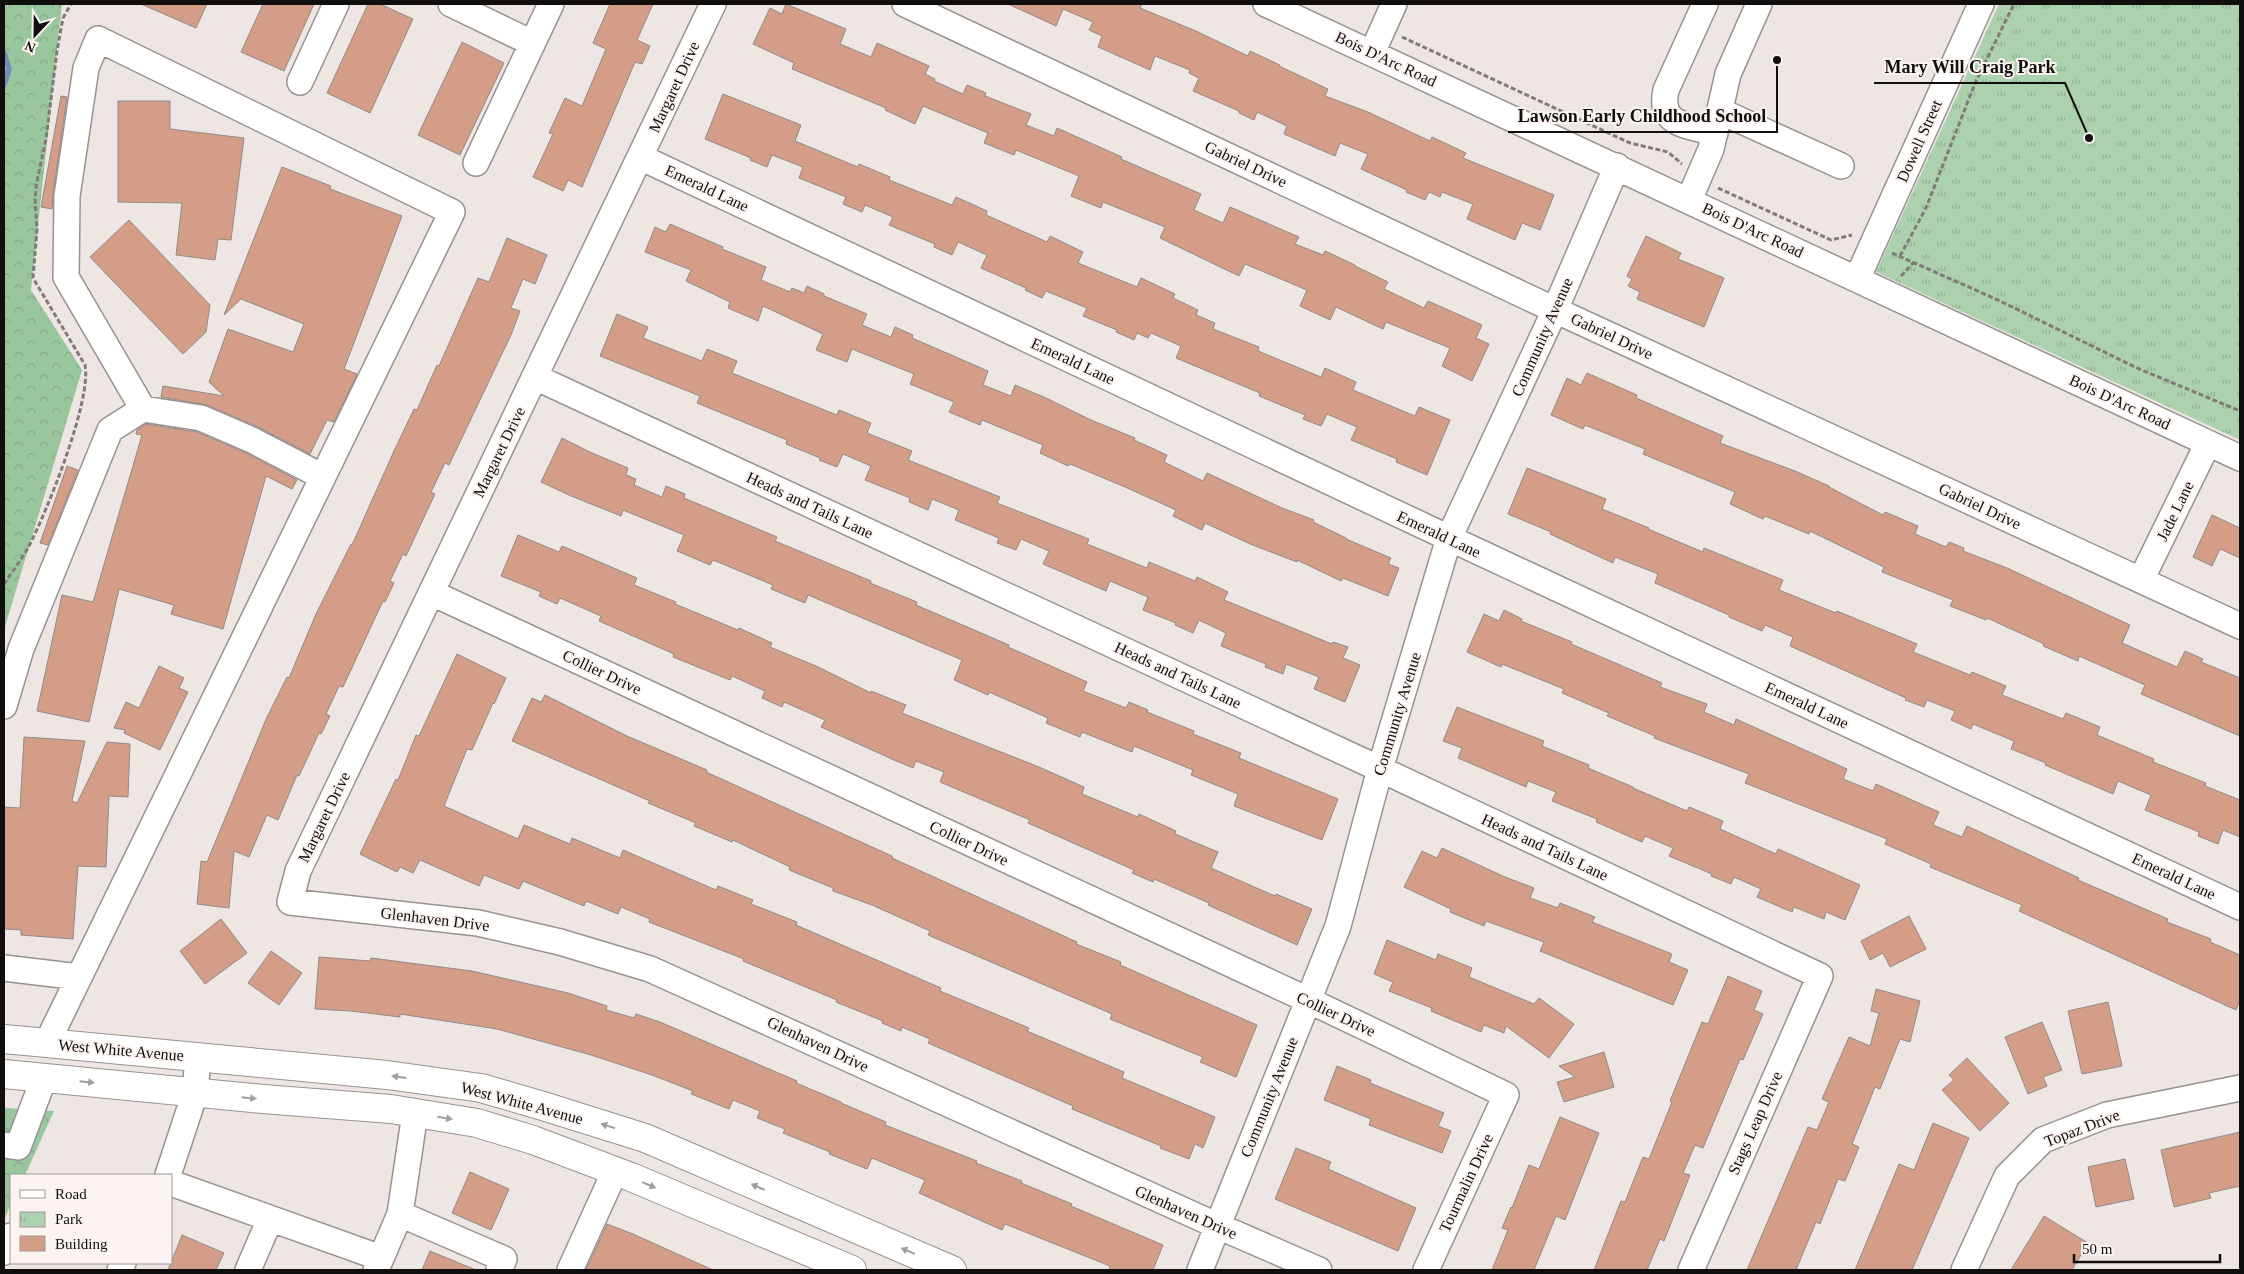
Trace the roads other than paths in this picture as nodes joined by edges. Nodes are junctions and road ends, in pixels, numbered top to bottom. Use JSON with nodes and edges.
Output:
{"nodes":[{"id":1,"x":336,"y":4,"type":"edge"},
{"id":2,"x":451,"y":4,"type":"edge"},
{"id":3,"x":550,"y":4,"type":"edge"},
{"id":4,"x":713,"y":4,"type":"edge"},
{"id":5,"x":905,"y":4,"type":"edge"},
{"id":6,"x":1266,"y":4,"type":"edge"},
{"id":7,"x":1394,"y":4,"type":"edge"},
{"id":8,"x":1705,"y":4,"type":"edge"},
{"id":9,"x":1759,"y":4,"type":"edge"},
{"id":10,"x":1981,"y":4,"type":"edge"},
{"id":11,"x":532,"y":43,"type":"junction"},
{"id":12,"x":1372,"y":53,"type":"junction"},
{"id":13,"x":300,"y":82,"type":"dead end"},
{"id":14,"x":1717,"y":122,"type":"junction"},
{"id":15,"x":640,"y":157,"type":"junction"},
{"id":16,"x":476,"y":163,"type":"dead end"},
{"id":17,"x":1617,"y":166,"type":"junction"},
{"id":18,"x":1841,"y":166,"type":"dead end"},
{"id":19,"x":1694,"y":189,"type":"junction"},
{"id":20,"x":1857,"y":279,"type":"junction"},
{"id":21,"x":1555,"y":310,"type":"junction"},
{"id":22,"x":535,"y":377,"type":"junction"},
{"id":23,"x":143,"y":410,"type":"junction"},
{"id":24,"x":2208,"y":443,"type":"junction"},
{"id":25,"x":2240,"y":458,"type":"edge"},
{"id":26,"x":323,"y":477,"type":"junction"},
{"id":27,"x":1450,"y":538,"type":"junction"},
{"id":28,"x":2141,"y":580,"type":"junction"},
{"id":29,"x":432,"y":593,"type":"junction"},
{"id":30,"x":2240,"y":626,"type":"edge"},
{"id":31,"x":4,"y":706,"type":"edge"},
{"id":32,"x":1380,"y":769,"type":"junction"},
{"id":33,"x":290,"y":902,"type":"joint"},
{"id":34,"x":2240,"y":907,"type":"edge"},
{"id":35,"x":4,"y":968,"type":"edge"},
{"id":36,"x":1820,"y":976,"type":"joint"},
{"id":37,"x":79,"y":977,"type":"junction"},
{"id":38,"x":1308,"y":1000,"type":"junction"},
{"id":39,"x":4,"y":1039,"type":"edge"},
{"id":40,"x":47,"y":1043,"type":"junction"},
{"id":41,"x":198,"y":1057,"type":"junction"},
{"id":42,"x":4,"y":1074,"type":"edge"},
{"id":43,"x":44,"y":1078,"type":"junction"},
{"id":44,"x":2240,"y":1088,"type":"edge"},
{"id":45,"x":195,"y":1092,"type":"junction"},
{"id":46,"x":1506,"y":1095,"type":"joint"},
{"id":47,"x":415,"y":1113,"type":"junction"},
{"id":48,"x":4,"y":1145,"type":"edge"},
{"id":49,"x":615,"y":1171,"type":"junction"},
{"id":50,"x":168,"y":1174,"type":"edge"},
{"id":51,"x":172,"y":1183,"type":"edge"},
{"id":52,"x":400,"y":1214,"type":"junction"},
{"id":53,"x":270,"y":1219,"type":"junction"},
{"id":54,"x":1218,"y":1226,"type":"junction"},
{"id":55,"x":10,"y":1238,"type":"edge"},
{"id":56,"x":4,"y":1252,"type":"edge"},
{"id":57,"x":378,"y":1264,"type":"edge"},
{"id":58,"x":248,"y":1270,"type":"edge"},
{"id":59,"x":499,"y":1270,"type":"edge"},
{"id":60,"x":570,"y":1270,"type":"edge"},
{"id":61,"x":852,"y":1270,"type":"edge"},
{"id":62,"x":952,"y":1270,"type":"edge"},
{"id":63,"x":1200,"y":1270,"type":"edge"},
{"id":64,"x":1320,"y":1270,"type":"edge"},
{"id":65,"x":1426,"y":1270,"type":"edge"},
{"id":66,"x":1691,"y":1270,"type":"edge"},
{"id":67,"x":1964,"y":1270,"type":"edge"}],
"edges":[{"from":1,"to":13,"type":"street"},
{"from":2,"to":11,"type":"street"},
{"from":3,"to":11,"type":"street"},
{"from":4,"to":15,"type":"street","name":"Margaret Drive"},
{"from":5,"to":21,"type":"street","name":"Gabriel Drive"},
{"from":6,"to":12,"type":"street","name":"Bois D'Arc Road"},
{"from":7,"to":12,"type":"street"},
{"from":8,"to":14,"type":"street"},
{"from":9,"to":14,"type":"street"},
{"from":10,"to":20,"type":"street","name":"Dowell Street"},
{"from":11,"to":16,"type":"street"},
{"from":12,"to":17,"type":"street","name":"Bois D'Arc Road"},
{"from":14,"to":18,"type":"street"},
{"from":14,"to":19,"type":"street"},
{"from":15,"to":22,"type":"street","name":"Margaret Drive"},
{"from":15,"to":27,"type":"street","name":"Emerald Lane"},
{"from":17,"to":19,"type":"street","name":"Bois D'Arc Road"},
{"from":17,"to":21,"type":"street","name":"Community Avenue"},
{"from":19,"to":20,"type":"street","name":"Bois D'Arc Road"},
{"from":20,"to":24,"type":"street","name":"Bois D'Arc Road"},
{"from":21,"to":27,"type":"street","name":"Community Avenue"},
{"from":21,"to":28,"type":"street","name":"Gabriel Drive"},
{"from":22,"to":29,"type":"street","name":"Margaret Drive"},
{"from":22,"to":32,"type":"street","name":"Heads and Tails Lane"},
{"from":23,"to":26,"type":"street"},
{"from":23,"to":26,"type":"street"},
{"from":23,"to":31,"type":"street"},
{"from":24,"to":25,"type":"street","name":"Bois D'Arc Road"},
{"from":24,"to":28,"type":"street","name":"Jade Lane"},
{"from":26,"to":37,"type":"street"},
{"from":27,"to":32,"type":"street","name":"Community Avenue"},
{"from":27,"to":34,"type":"street","name":"Emerald Lane"},
{"from":28,"to":30,"type":"street","name":"Gabriel Drive"},
{"from":29,"to":33,"type":"street","name":"Margaret Drive"},
{"from":29,"to":38,"type":"street","name":"Collier Drive"},
{"from":32,"to":36,"type":"street","name":"Heads and Tails Lane"},
{"from":32,"to":38,"type":"street","name":"Community Avenue"},
{"from":33,"to":54,"type":"street","name":"Glenhaven Drive"},
{"from":35,"to":37,"type":"street"},
{"from":36,"to":66,"type":"street","name":"Stags Leap Drive"},
{"from":37,"to":40,"type":"street"},
{"from":38,"to":46,"type":"street","name":"Collier Drive"},
{"from":38,"to":54,"type":"street","name":"Community Avenue"},
{"from":39,"to":40,"type":"main road","name":"West White Avenue"},
{"from":40,"to":41,"type":"main road","name":"West White Avenue"},
{"from":40,"to":43,"type":"main road"},
{"from":41,"to":45,"type":"street"},
{"from":62,"to":41,"type":"main road","name":"West White Avenue","one_way":true},
{"from":42,"to":43,"type":"main road","name":"West White Avenue"},
{"from":43,"to":45,"type":"main road","name":"West White Avenue","one_way":true},
{"from":43,"to":48,"type":"street"},
{"from":44,"to":67,"type":"street","name":"Topaz Drive"},
{"from":45,"to":47,"type":"main road","name":"West White Avenue","one_way":true},
{"from":45,"to":50,"type":"street"},
{"from":46,"to":65,"type":"street","name":"Tourmalin Drive"},
{"from":47,"to":49,"type":"main road","name":"West White Avenue","one_way":true},
{"from":47,"to":52,"type":"street"},
{"from":49,"to":60,"type":"street"},
{"from":49,"to":61,"type":"main road","name":"West White Avenue","one_way":true},
{"from":51,"to":53,"type":"street"},
{"from":52,"to":57,"type":"street"},
{"from":52,"to":59,"type":"street"},
{"from":53,"to":57,"type":"street"},
{"from":53,"to":58,"type":"street"},
{"from":54,"to":63,"type":"street","name":"Community Avenue"},
{"from":54,"to":64,"type":"street","name":"Glenhaven Drive"},
{"from":55,"to":56,"type":"street"}]}
